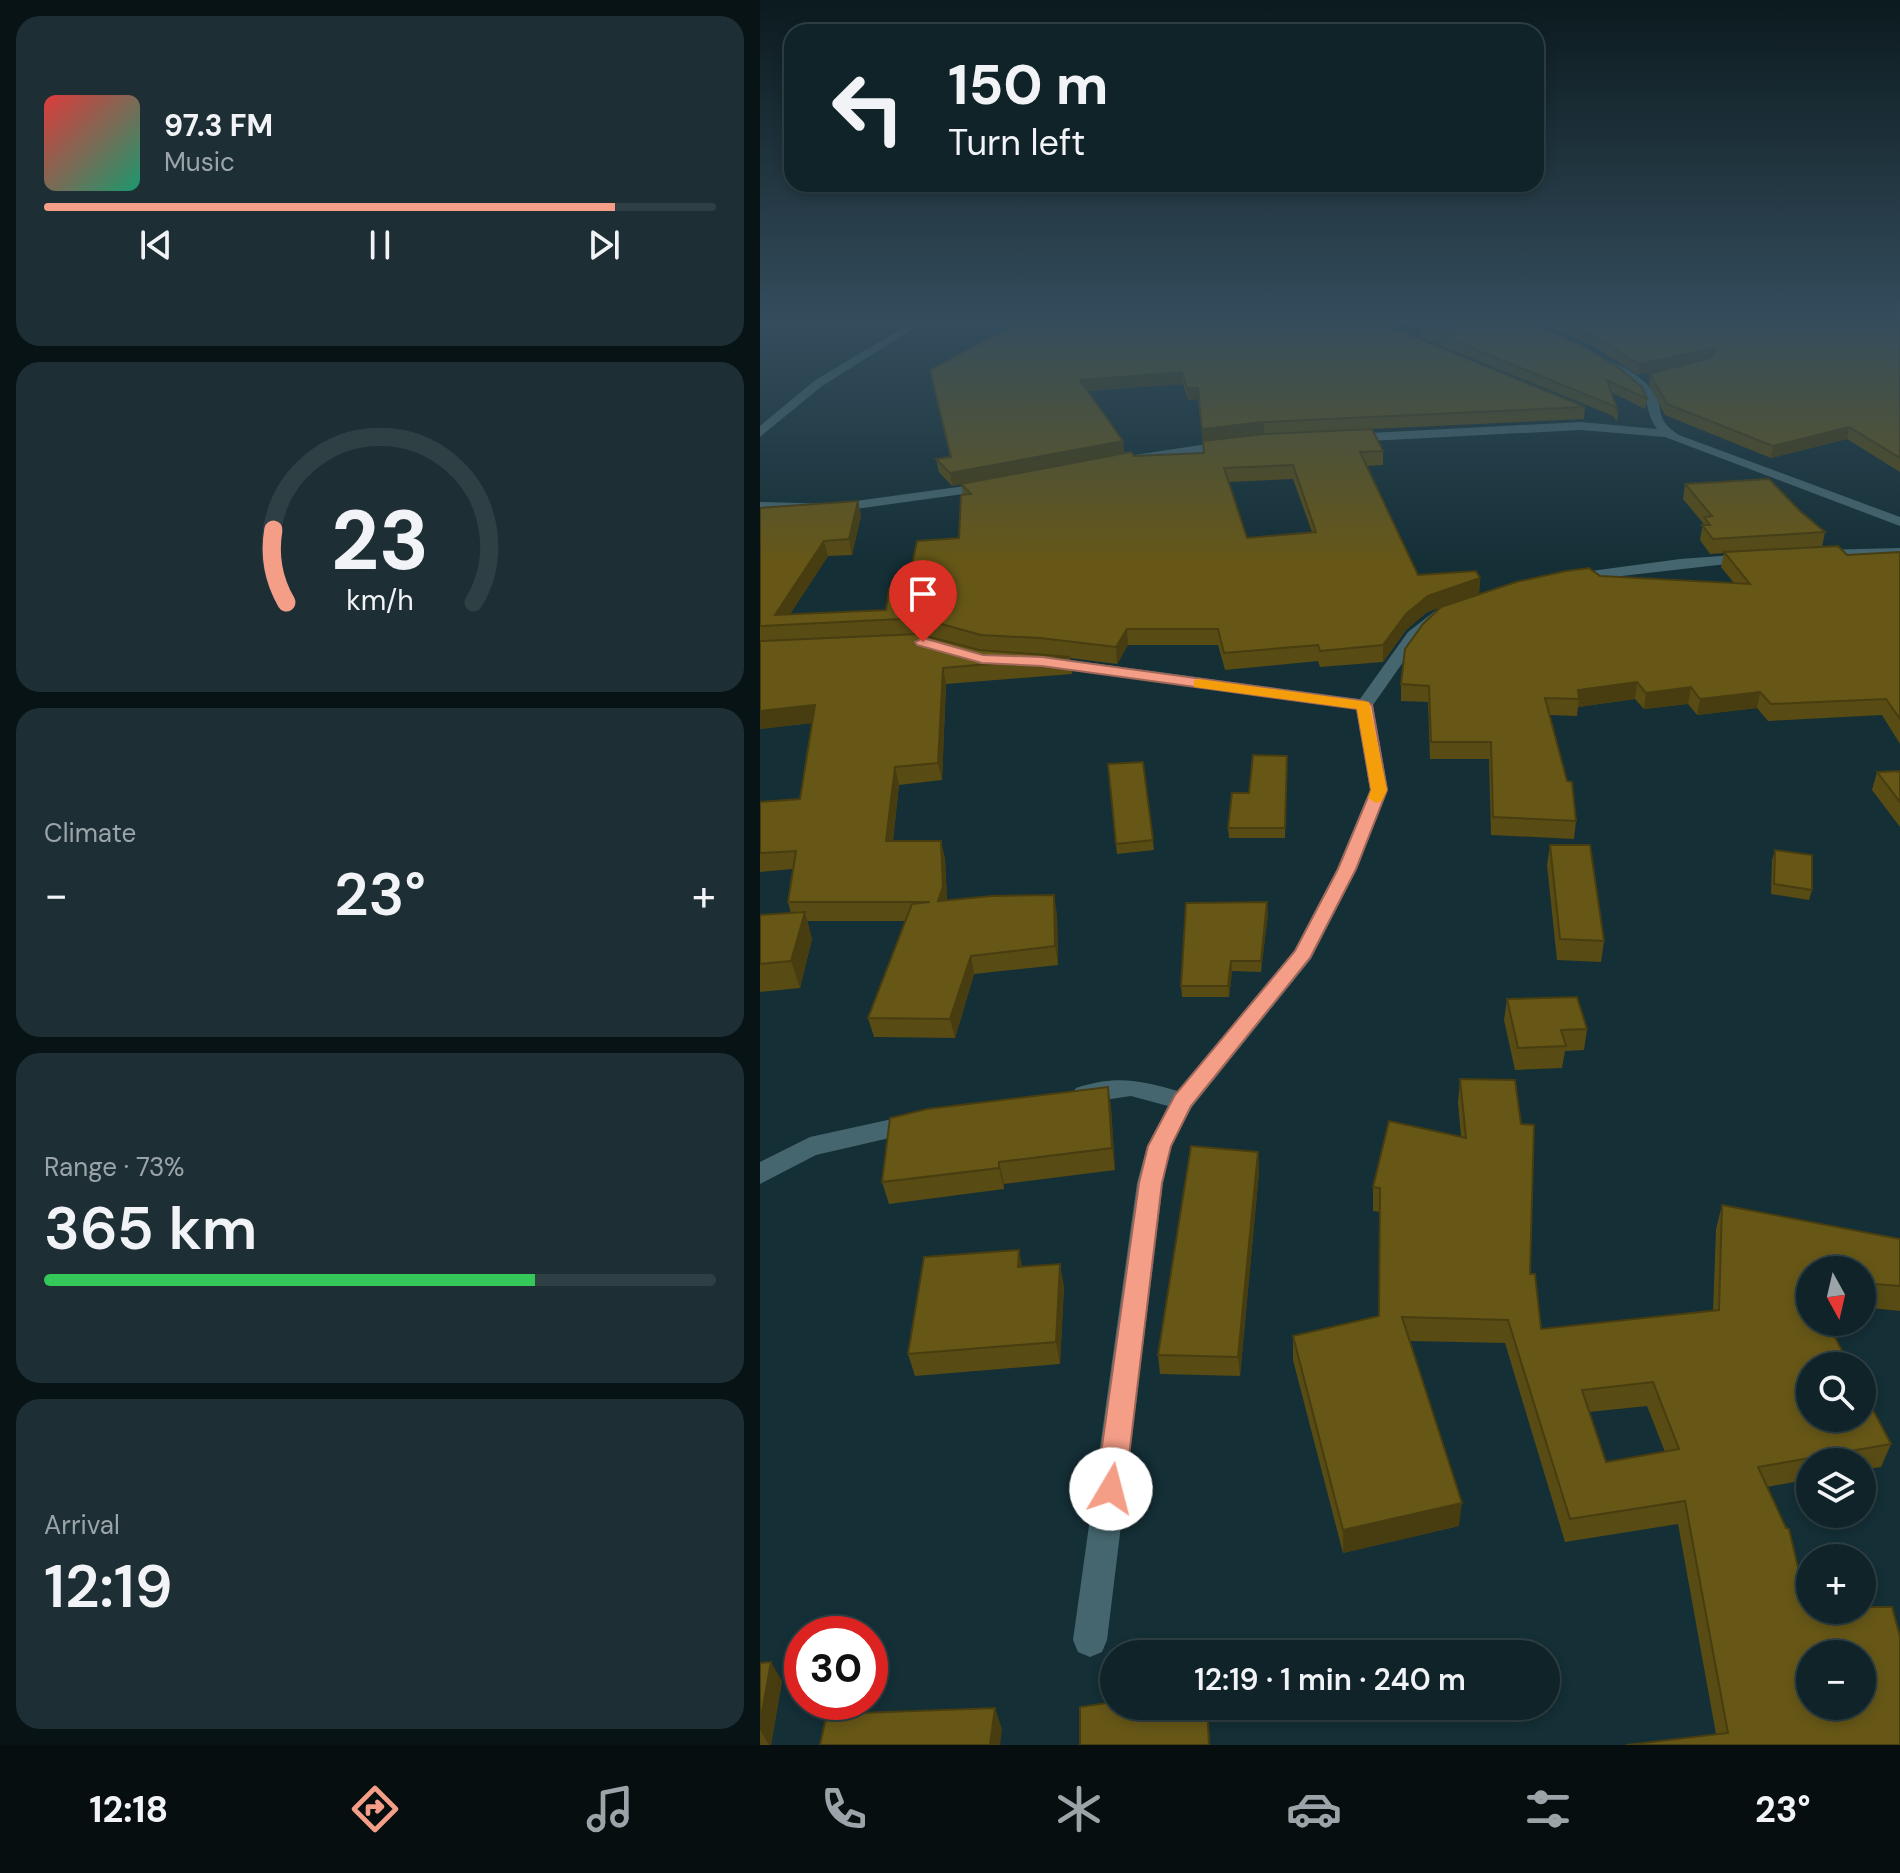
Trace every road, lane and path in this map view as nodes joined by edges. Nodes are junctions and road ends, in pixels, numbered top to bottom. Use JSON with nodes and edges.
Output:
{"nodes":[{"id":1,"x":798,"y":399,"type":"edge"},
{"id":2,"x":1651,"y":399,"type":"edge"},
{"id":3,"x":1592,"y":415,"type":"dead end"},
{"id":4,"x":1620,"y":427,"type":"junction"},
{"id":5,"x":760,"y":433,"type":"edge"},
{"id":6,"x":1666,"y":433,"type":"junction"},
{"id":7,"x":1340,"y":439,"type":"edge"},
{"id":8,"x":1238,"y":444,"type":"edge"},
{"id":9,"x":1114,"y":462,"type":"edge"},
{"id":10,"x":996,"y":485,"type":"edge"},
{"id":11,"x":760,"y":506,"type":"edge"},
{"id":12,"x":1900,"y":522,"type":"edge"},
{"id":13,"x":1900,"y":552,"type":"edge"},
{"id":14,"x":1801,"y":555,"type":"edge"},
{"id":15,"x":1770,"y":556,"type":"edge"},
{"id":16,"x":1545,"y":582,"type":"edge"},
{"id":17,"x":1459,"y":610,"type":"edge"},
{"id":18,"x":1027,"y":661,"type":"edge"},
{"id":19,"x":1364,"y":705,"type":"junction"},
{"id":20,"x":1068,"y":1097,"type":"edge"},
{"id":21,"x":1183,"y":1101,"type":"junction"},
{"id":22,"x":942,"y":1116,"type":"edge"},
{"id":23,"x":760,"y":1174,"type":"edge"},
{"id":24,"x":1090,"y":1640,"type":"dead end"}],
"edges":[{"from":1,"to":5,"type":"street"},
{"from":2,"to":6,"type":"street"},
{"from":3,"to":4,"type":"street"},
{"from":4,"to":6,"type":"street"},
{"from":4,"to":7,"type":"street"},
{"from":6,"to":12,"type":"street"},
{"from":8,"to":9,"type":"street"},
{"from":10,"to":11,"type":"street"},
{"from":13,"to":14,"type":"street"},
{"from":15,"to":16,"type":"street"},
{"from":17,"to":19,"type":"street"},
{"from":18,"to":19,"type":"street"},
{"from":19,"to":21,"type":"street"},
{"from":20,"to":21,"type":"street"},
{"from":21,"to":24,"type":"street"},
{"from":22,"to":23,"type":"street"}]}
